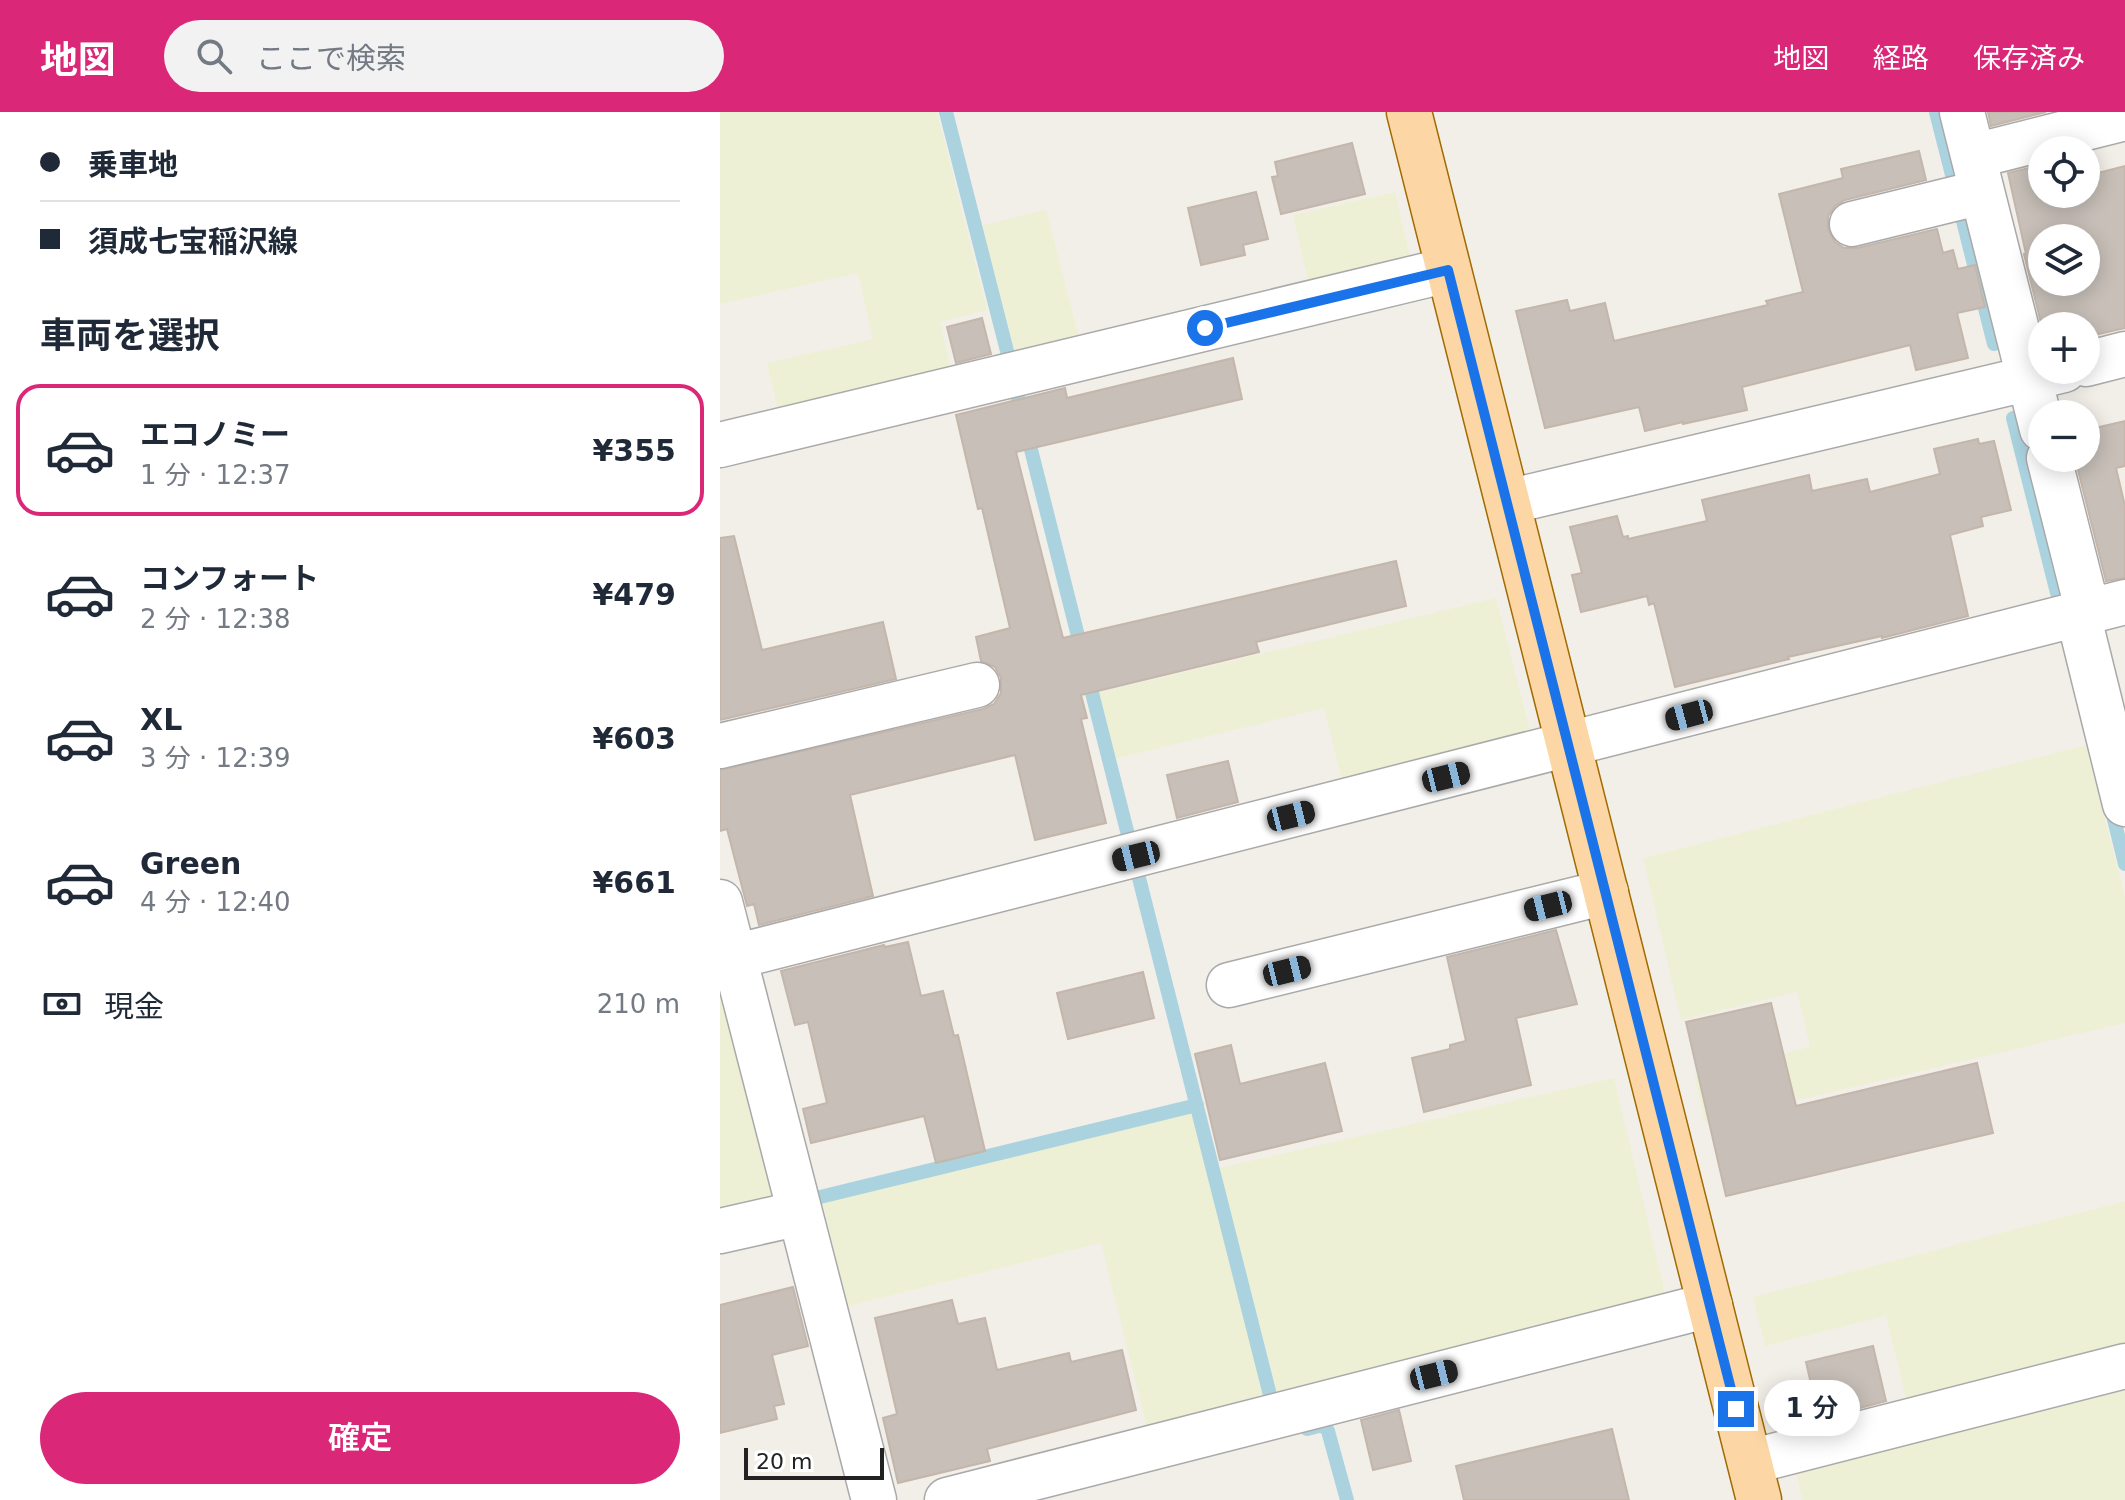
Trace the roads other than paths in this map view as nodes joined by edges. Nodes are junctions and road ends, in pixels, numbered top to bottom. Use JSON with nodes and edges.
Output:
{"nodes":[{"id":1,"x":1409,"y":112,"type":"edge"},
{"id":2,"x":1962,"y":112,"type":"edge"},
{"id":3,"x":2125,"y":118,"type":"edge"},
{"id":4,"x":1978,"y":174,"type":"junction"},
{"id":5,"x":1852,"y":224,"type":"dead end"},
{"id":6,"x":1448,"y":270,"type":"junction"},
{"id":7,"x":2028,"y":319,"type":"edge"},
{"id":8,"x":2125,"y":354,"type":"edge"},
{"id":9,"x":2100,"y":360,"type":"edge"},
{"id":10,"x":2028,"y":379,"type":"edge"},
{"id":11,"x":720,"y":445,"type":"edge"},
{"id":12,"x":2053,"y":472,"type":"edge"},
{"id":13,"x":1508,"y":502,"type":"junction"},
{"id":14,"x":2097,"y":610,"type":"edge"},
{"id":15,"x":977,"y":685,"type":"dead end"},
{"id":16,"x":720,"y":746,"type":"edge"},
{"id":17,"x":1569,"y":746,"type":"junction"},
{"id":18,"x":2125,"y":804,"type":"edge"},
{"id":19,"x":1606,"y":892,"type":"junction"},
{"id":20,"x":720,"y":902,"type":"edge"},
{"id":21,"x":734,"y":957,"type":"junction"},
{"id":22,"x":1229,"y":985,"type":"dead end"},
{"id":23,"x":800,"y":1213,"type":"junction"},
{"id":24,"x":720,"y":1231,"type":"edge"},
{"id":25,"x":1710,"y":1305,"type":"junction"},
{"id":26,"x":2125,"y":1366,"type":"edge"},
{"id":27,"x":1754,"y":1481,"type":"edge"},
{"id":28,"x":1008,"y":1493,"type":"edge"},
{"id":29,"x":874,"y":1500,"type":"edge"},
{"id":30,"x":947,"y":1500,"type":"edge"}],
"edges":[{"from":1,"to":6,"type":"main road"},
{"from":2,"to":4,"type":"street"},
{"from":3,"to":4,"type":"street"},
{"from":4,"to":5,"type":"street"},
{"from":4,"to":7,"type":"street"},
{"from":6,"to":11,"type":"street"},
{"from":6,"to":13,"type":"main road"},
{"from":8,"to":9,"type":"street"},
{"from":10,"to":13,"type":"street"},
{"from":12,"to":14,"type":"street"},
{"from":13,"to":17,"type":"main road"},
{"from":14,"to":17,"type":"street"},
{"from":14,"to":18,"type":"street"},
{"from":15,"to":16,"type":"street"},
{"from":17,"to":19,"type":"main road"},
{"from":17,"to":21,"type":"street"},
{"from":19,"to":22,"type":"street"},
{"from":19,"to":25,"type":"main road"},
{"from":20,"to":21,"type":"street"},
{"from":21,"to":23,"type":"street"},
{"from":23,"to":24,"type":"street"},
{"from":23,"to":29,"type":"street"},
{"from":25,"to":27,"type":"main road"},
{"from":25,"to":28,"type":"street"},
{"from":26,"to":27,"type":"street"},
{"from":28,"to":30,"type":"street"}]}
